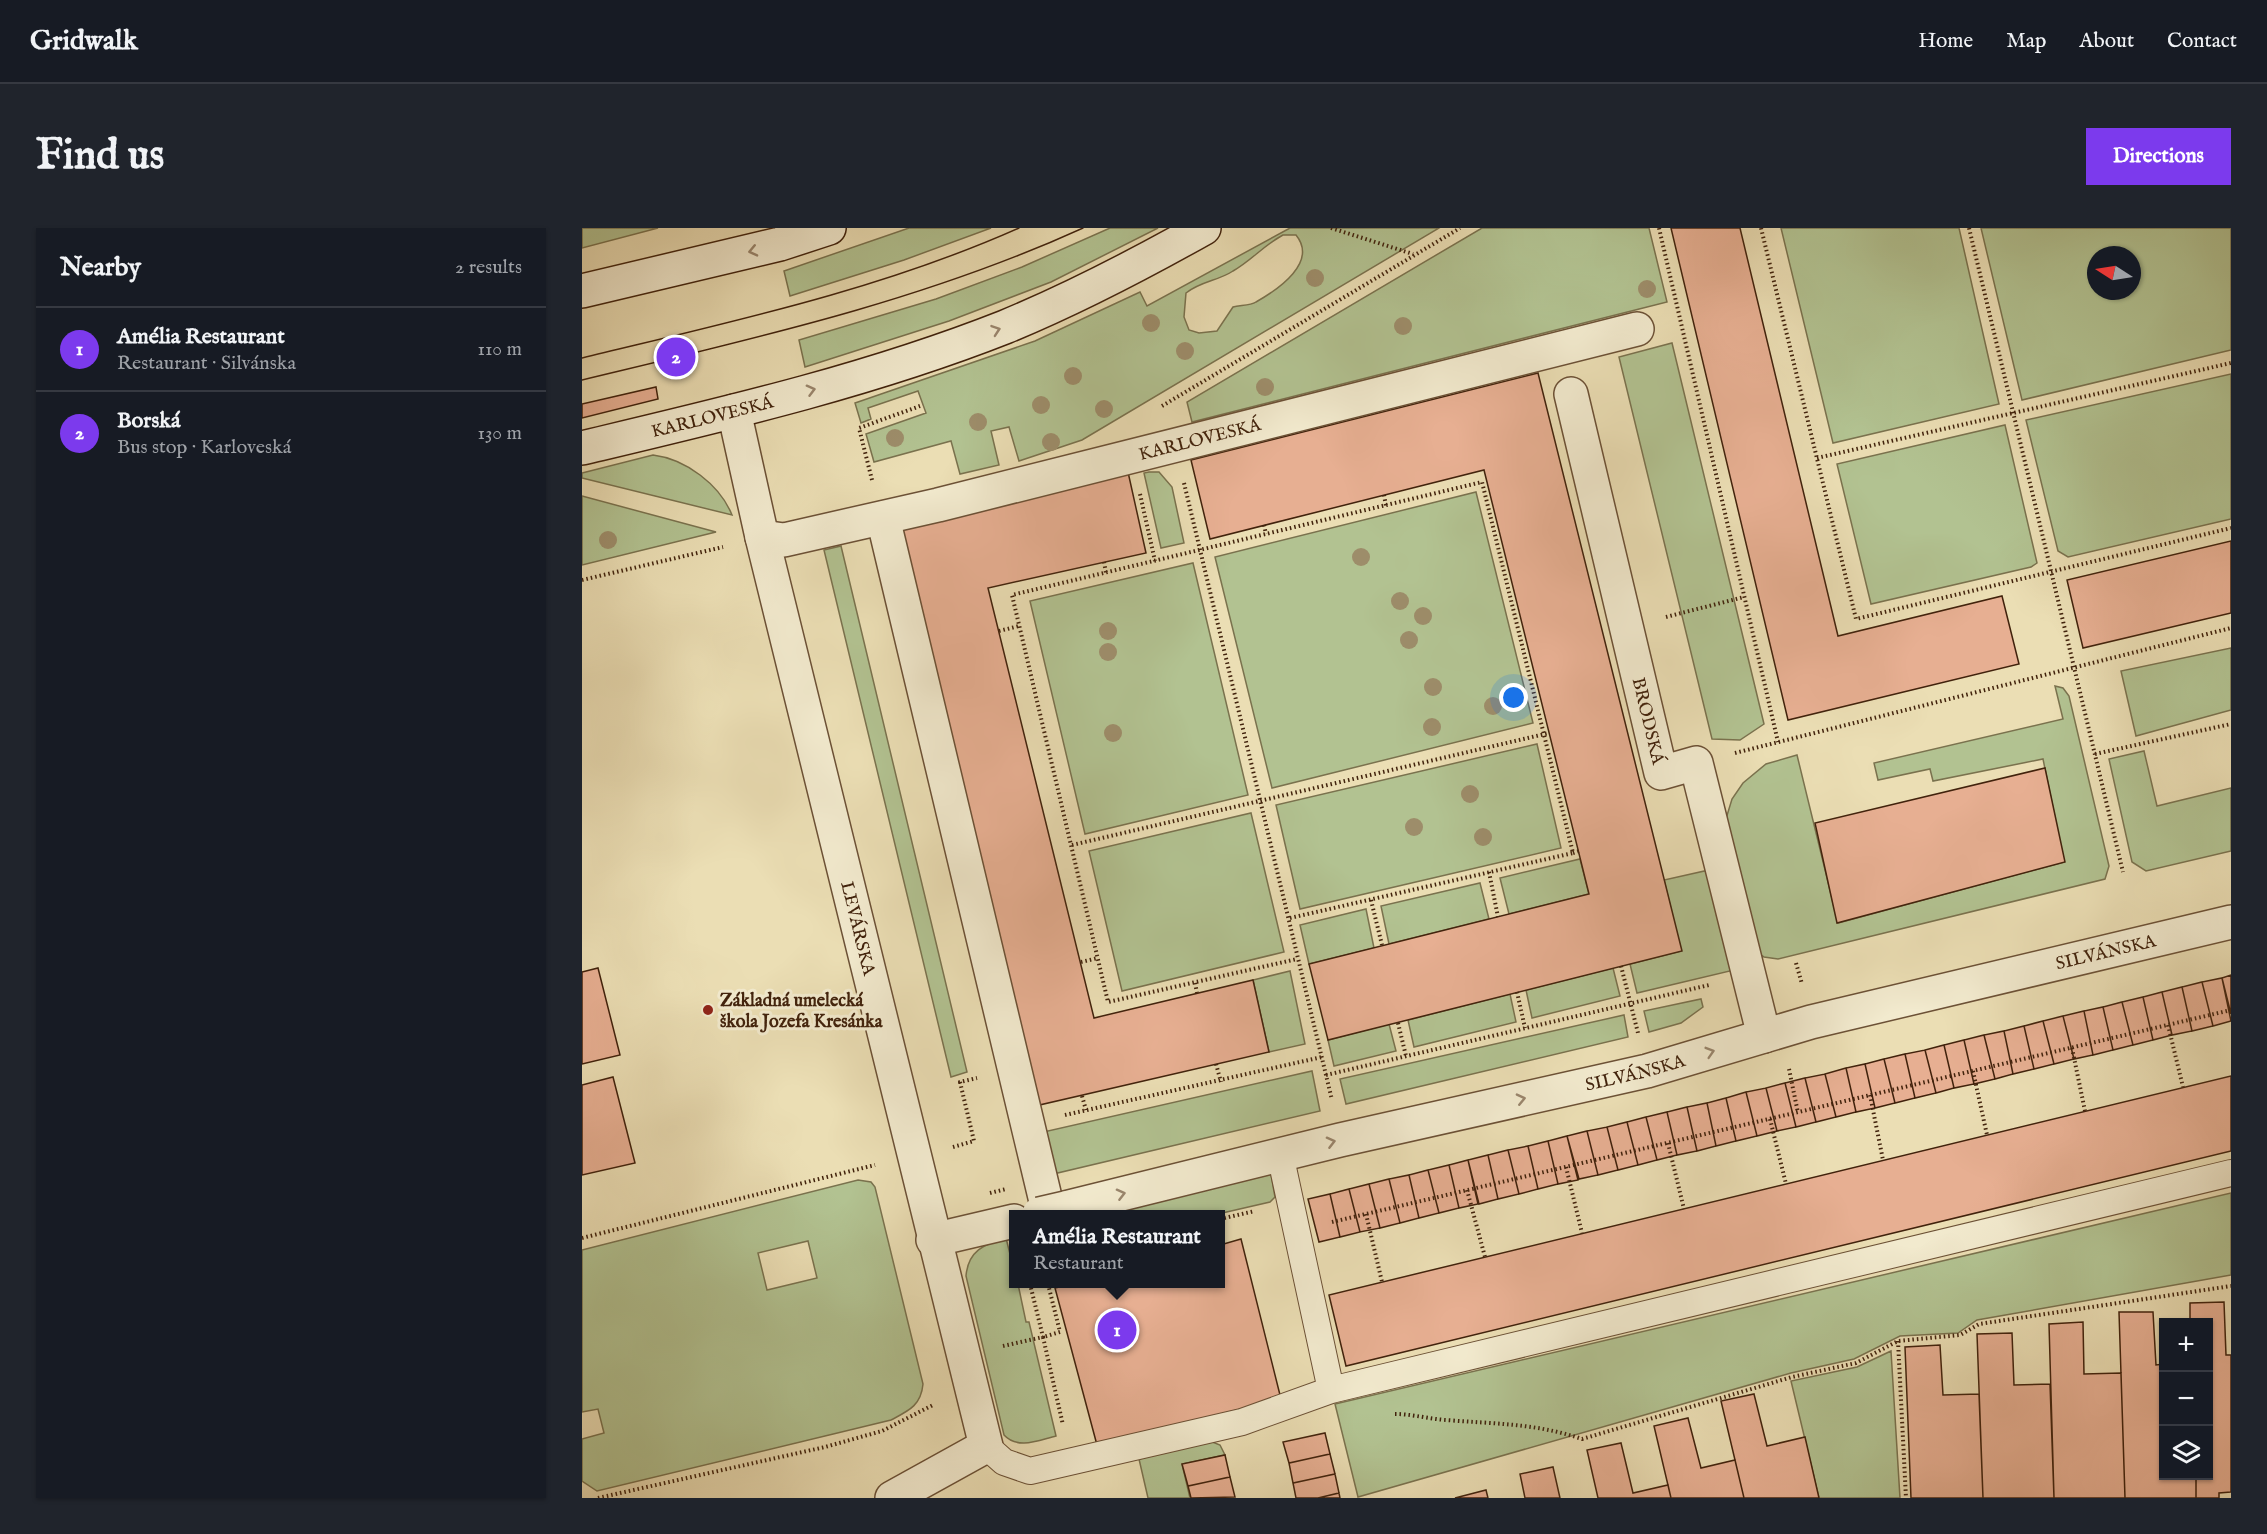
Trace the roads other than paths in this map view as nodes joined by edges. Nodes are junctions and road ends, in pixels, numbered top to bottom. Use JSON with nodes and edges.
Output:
{"nodes":[{"id":1,"x":829,"y":228,"type":"edge"},
{"id":2,"x":1204,"y":228,"type":"edge"},
{"id":3,"x":582,"y":291,"type":"edge"},
{"id":4,"x":1637,"y":329,"type":"dead end"},
{"id":5,"x":1571,"y":394,"type":"dead end"},
{"id":6,"x":734,"y":411,"type":"junction"},
{"id":7,"x":582,"y":448,"type":"edge"},
{"id":8,"x":884,"y":518,"type":"junction"},
{"id":9,"x":762,"y":537,"type":"junction"},
{"id":10,"x":2231,"y":922,"type":"edge"},
{"id":11,"x":1764,"y":1036,"type":"junction"},
{"id":12,"x":1280,"y":1154,"type":"junction"},
{"id":13,"x":2231,"y":1173,"type":"edge"},
{"id":14,"x":1050,"y":1210,"type":"edge"},
{"id":15,"x":1059,"y":1210,"type":"edge"},
{"id":16,"x":1004,"y":1223,"type":"edge"},
{"id":17,"x":933,"y":1240,"type":"junction"},
{"id":18,"x":1331,"y":1390,"type":"junction"},
{"id":19,"x":986,"y":1446,"type":"junction"},
{"id":20,"x":892,"y":1498,"type":"edge"}],
"edges":[{"from":1,"to":3,"type":"street","one_way":true},
{"from":6,"to":2,"type":"street","name":"KARLOVESKÁ","one_way":true},
{"from":4,"to":8,"type":"street","name":"KARLOVESKÁ"},
{"from":5,"to":11,"type":"street","name":"BRODSKÁ"},
{"from":6,"to":7,"type":"street","name":"KARLOVESKÁ"},
{"from":6,"to":9,"type":"street","name":"LEVÁRSKA"},
{"from":8,"to":9,"type":"street","name":"KARLOVESKÁ"},
{"from":8,"to":14,"type":"street"},
{"from":9,"to":17,"type":"street","name":"LEVÁRSKA"},
{"from":10,"to":11,"type":"street","name":"SILVÁNSKA"},
{"from":12,"to":11,"type":"street","name":"SILVÁNSKA","one_way":true},
{"from":15,"to":12,"type":"street","name":"SILVÁNSKA","one_way":true},
{"from":12,"to":18,"type":"lane"},
{"from":13,"to":18,"type":"lane"},
{"from":16,"to":17,"type":"street"},
{"from":17,"to":19,"type":"street","name":"LEVÁRSKA"},
{"from":18,"to":19,"type":"lane"},
{"from":19,"to":20,"type":"street"}]}
